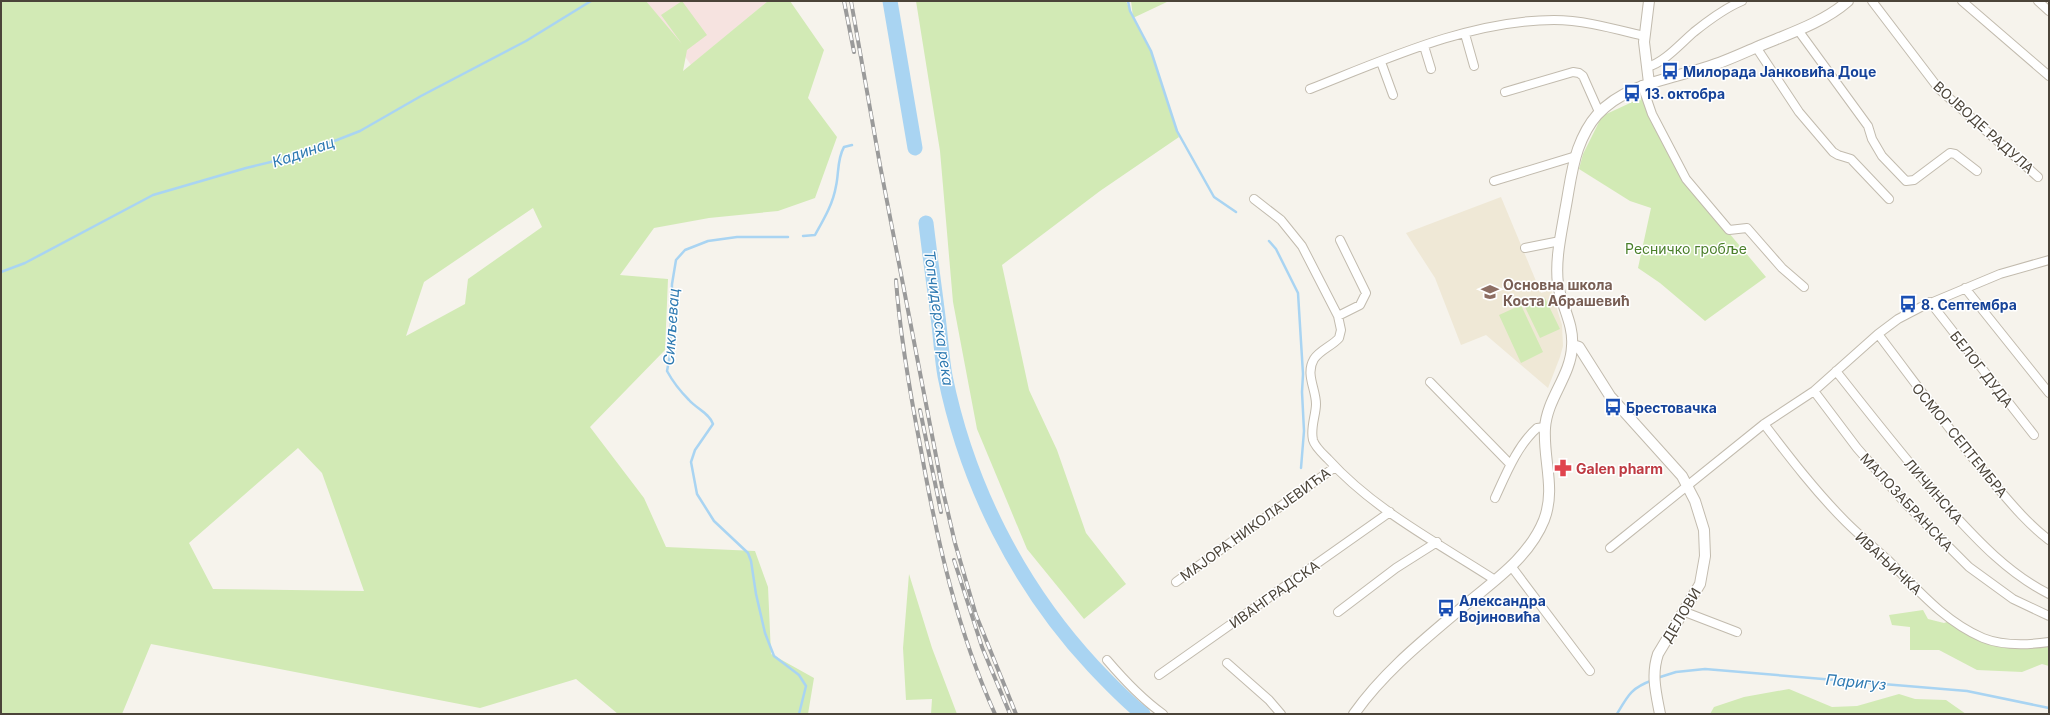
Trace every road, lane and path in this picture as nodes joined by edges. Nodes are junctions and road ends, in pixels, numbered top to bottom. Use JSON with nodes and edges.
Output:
{"nodes":[{"id":1,"x":1649,"y":1,"type":"edge"},
{"id":2,"x":1742,"y":1,"type":"edge"},
{"id":3,"x":1848,"y":1,"type":"edge"},
{"id":4,"x":1872,"y":1,"type":"edge"},
{"id":5,"x":1962,"y":1,"type":"edge"},
{"id":6,"x":2038,"y":1,"type":"edge"},
{"id":7,"x":2049,"y":11,"type":"edge"},
{"id":8,"x":1798,"y":30,"type":"junction"},
{"id":9,"x":1465,"y":34,"type":"junction"},
{"id":10,"x":1644,"y":36,"type":"junction"},
{"id":11,"x":1424,"y":46,"type":"junction"},
{"id":12,"x":1756,"y":47,"type":"junction"},
{"id":13,"x":1381,"y":62,"type":"junction"},
{"id":14,"x":1474,"y":66,"type":"dead end"},
{"id":15,"x":1647,"y":67,"type":"junction"},
{"id":16,"x":1431,"y":69,"type":"dead end"},
{"id":17,"x":2049,"y":76,"type":"edge"},
{"id":18,"x":1646,"y":84,"type":"junction"},
{"id":19,"x":1310,"y":89,"type":"dead end"},
{"id":20,"x":1505,"y":92,"type":"dead end"},
{"id":21,"x":1393,"y":95,"type":"dead end"},
{"id":22,"x":1599,"y":112,"type":"junction"},
{"id":23,"x":1576,"y":156,"type":"junction"},
{"id":24,"x":1977,"y":171,"type":"dead end"},
{"id":25,"x":2038,"y":176,"type":"dead end"},
{"id":26,"x":1494,"y":181,"type":"dead end"},
{"id":27,"x":1254,"y":199,"type":"dead end"},
{"id":28,"x":1889,"y":199,"type":"dead end"},
{"id":29,"x":1340,"y":240,"type":"dead end"},
{"id":30,"x":1560,"y":241,"type":"junction"},
{"id":31,"x":1525,"y":248,"type":"dead end"},
{"id":32,"x":2049,"y":260,"type":"edge"},
{"id":33,"x":1804,"y":287,"type":"dead end"},
{"id":34,"x":1965,"y":288,"type":"junction"},
{"id":35,"x":1930,"y":302,"type":"junction"},
{"id":36,"x":1338,"y":316,"type":"junction"},
{"id":37,"x":1878,"y":334,"type":"junction"},
{"id":38,"x":1573,"y":344,"type":"junction"},
{"id":39,"x":1836,"y":372,"type":"junction"},
{"id":40,"x":1430,"y":382,"type":"dead end"},
{"id":41,"x":1814,"y":391,"type":"junction"},
{"id":42,"x":2049,"y":393,"type":"edge"},
{"id":43,"x":1764,"y":424,"type":"junction"},
{"id":44,"x":1545,"y":427,"type":"junction"},
{"id":45,"x":2034,"y":435,"type":"dead end"},
{"id":46,"x":1510,"y":464,"type":"junction"},
{"id":47,"x":1335,"y":467,"type":"junction"},
{"id":48,"x":1688,"y":484,"type":"junction"},
{"id":49,"x":1494,"y":498,"type":"dead end"},
{"id":50,"x":1390,"y":512,"type":"junction"},
{"id":51,"x":2049,"y":540,"type":"edge"},
{"id":52,"x":1437,"y":542,"type":"junction"},
{"id":53,"x":1610,"y":548,"type":"dead end"},
{"id":54,"x":1511,"y":566,"type":"junction"},
{"id":55,"x":1495,"y":580,"type":"junction"},
{"id":56,"x":1176,"y":582,"type":"dead end"},
{"id":57,"x":2049,"y":594,"type":"edge"},
{"id":58,"x":1338,"y":612,"type":"dead end"},
{"id":59,"x":1685,"y":612,"type":"junction"},
{"id":60,"x":2049,"y":616,"type":"edge"},
{"id":61,"x":1737,"y":632,"type":"dead end"},
{"id":62,"x":2049,"y":642,"type":"edge"},
{"id":63,"x":1107,"y":660,"type":"dead end"},
{"id":64,"x":1228,"y":662,"type":"dead end"},
{"id":65,"x":1590,"y":671,"type":"dead end"},
{"id":66,"x":1159,"y":675,"type":"dead end"},
{"id":67,"x":1163,"y":714,"type":"edge"},
{"id":68,"x":1281,"y":714,"type":"edge"},
{"id":69,"x":1354,"y":714,"type":"edge"},
{"id":70,"x":1660,"y":714,"type":"edge"}],
"edges":[{"from":1,"to":10,"type":"street"},
{"from":2,"to":15,"type":"street"},
{"from":3,"to":8,"type":"street"},
{"from":4,"to":25,"type":"street","name":"ВОЈВОДЕ РАДУЛА"},
{"from":5,"to":17,"type":"street"},
{"from":6,"to":7,"type":"street"},
{"from":8,"to":12,"type":"street"},
{"from":8,"to":24,"type":"street"},
{"from":9,"to":10,"type":"street"},
{"from":9,"to":11,"type":"street"},
{"from":9,"to":14,"type":"street"},
{"from":10,"to":15,"type":"street"},
{"from":11,"to":13,"type":"street"},
{"from":11,"to":16,"type":"street"},
{"from":12,"to":18,"type":"street"},
{"from":12,"to":28,"type":"street"},
{"from":13,"to":19,"type":"street"},
{"from":13,"to":21,"type":"street"},
{"from":15,"to":18,"type":"street"},
{"from":18,"to":22,"type":"street"},
{"from":18,"to":33,"type":"street"},
{"from":20,"to":22,"type":"street"},
{"from":22,"to":23,"type":"street"},
{"from":23,"to":26,"type":"street"},
{"from":23,"to":30,"type":"street"},
{"from":27,"to":36,"type":"street"},
{"from":29,"to":36,"type":"street"},
{"from":30,"to":31,"type":"street"},
{"from":30,"to":38,"type":"street"},
{"from":32,"to":34,"type":"street"},
{"from":34,"to":35,"type":"street"},
{"from":34,"to":42,"type":"street"},
{"from":35,"to":37,"type":"street"},
{"from":35,"to":45,"type":"street","name":"БЕЛОГ ДУДА"},
{"from":36,"to":47,"type":"street"},
{"from":37,"to":39,"type":"street"},
{"from":37,"to":51,"type":"street","name":"ОСМОГ СЕПТЕМБРА"},
{"from":38,"to":44,"type":"street"},
{"from":38,"to":48,"type":"street","name":"ДЕЛОВИ"},
{"from":39,"to":41,"type":"street"},
{"from":39,"to":57,"type":"street","name":"ЛИЧИНСКА"},
{"from":40,"to":46,"type":"street"},
{"from":41,"to":43,"type":"street"},
{"from":41,"to":60,"type":"street","name":"МАЛОЗАБРАНСКА"},
{"from":43,"to":48,"type":"street"},
{"from":43,"to":62,"type":"street","name":"ИВАЊИЧКА"},
{"from":44,"to":46,"type":"street"},
{"from":44,"to":54,"type":"street"},
{"from":46,"to":49,"type":"street"},
{"from":47,"to":50,"type":"street"},
{"from":47,"to":56,"type":"street","name":"МАЈОРА НИКОЛАЈЕВИЋА"},
{"from":48,"to":53,"type":"street"},
{"from":48,"to":59,"type":"street","name":"ДЕЛОВИ"},
{"from":50,"to":52,"type":"street"},
{"from":50,"to":66,"type":"street","name":"ИВАНГРАДСКА"},
{"from":52,"to":55,"type":"street"},
{"from":52,"to":58,"type":"street"},
{"from":54,"to":55,"type":"street"},
{"from":54,"to":65,"type":"street"},
{"from":55,"to":69,"type":"street"},
{"from":59,"to":61,"type":"street"},
{"from":59,"to":70,"type":"street","name":"ДЕЛОВИ"},
{"from":63,"to":67,"type":"street"},
{"from":64,"to":68,"type":"street"}]}
